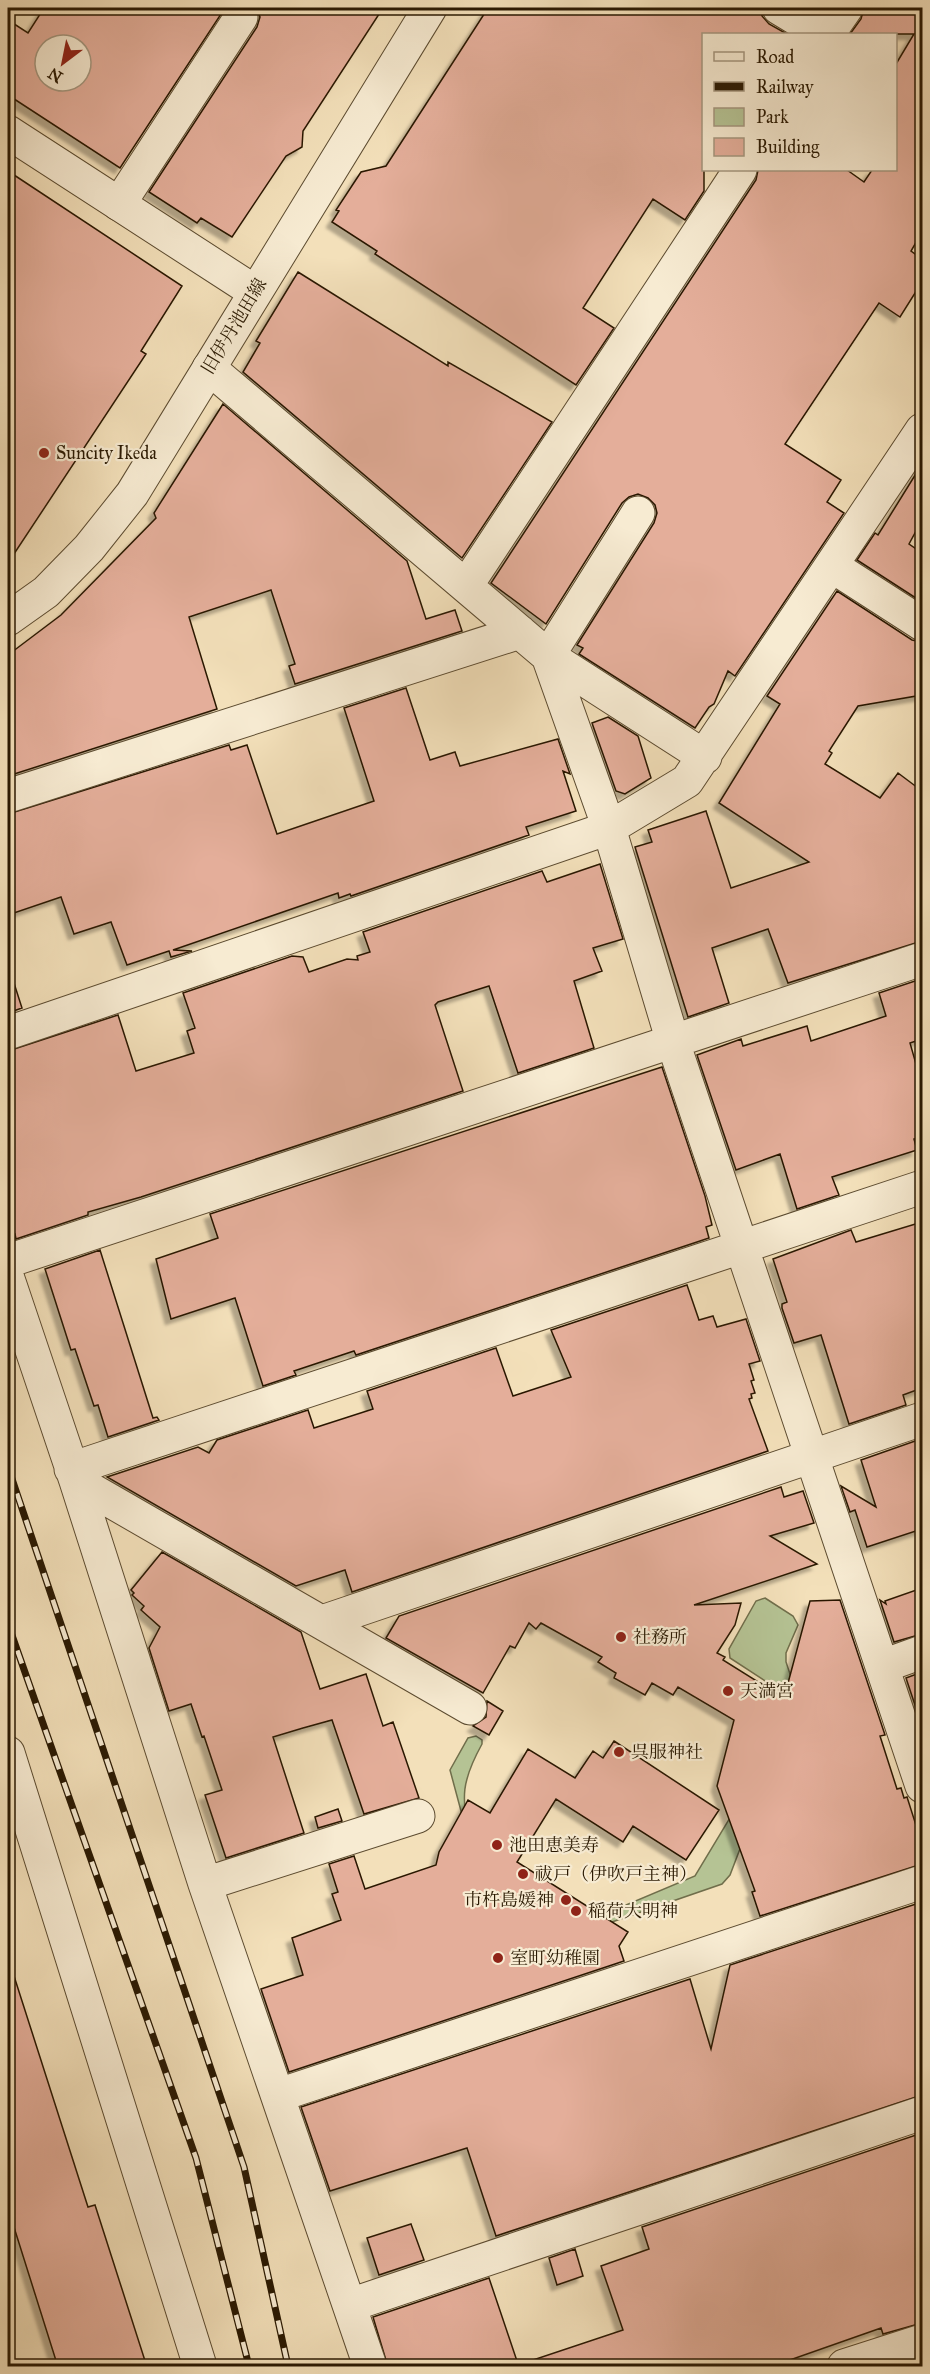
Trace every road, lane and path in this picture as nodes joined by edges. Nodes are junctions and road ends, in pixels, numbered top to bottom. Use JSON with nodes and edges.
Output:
{"nodes":[{"id":1,"x":430,"y":8,"type":"edge"},
{"id":2,"x":779,"y":8,"type":"edge"},
{"id":3,"x":846,"y":8,"type":"edge"},
{"id":4,"x":241,"y":16,"type":"dead end"},
{"id":5,"x":820,"y":33,"type":"edge"},
{"id":6,"x":829,"y":33,"type":"edge"},
{"id":7,"x":8,"y":132,"type":"edge"},
{"id":8,"x":739,"y":171,"type":"edge"},
{"id":9,"x":119,"y":204,"type":"junction"},
{"id":10,"x":255,"y":292,"type":"junction"},
{"id":11,"x":209,"y":368,"type":"junction"},
{"id":12,"x":922,"y":430,"type":"edge"},
{"id":13,"x":638,"y":513,"type":"dead end"},
{"id":14,"x":832,"y":566,"type":"junction"},
{"id":15,"x":466,"y":586,"type":"junction"},
{"id":16,"x":8,"y":619,"type":"edge"},
{"id":17,"x":922,"y":624,"type":"edge"},
{"id":18,"x":520,"y":632,"type":"junction"},
{"id":19,"x":548,"y":656,"type":"junction"},
{"id":20,"x":705,"y":757,"type":"junction"},
{"id":21,"x":8,"y":796,"type":"edge"},
{"id":22,"x":609,"y":828,"type":"junction"},
{"id":23,"x":922,"y":960,"type":"edge"},
{"id":24,"x":8,"y":1033,"type":"edge"},
{"id":25,"x":673,"y":1042,"type":"junction"},
{"id":26,"x":922,"y":1187,"type":"edge"},
{"id":27,"x":742,"y":1246,"type":"junction"},
{"id":28,"x":8,"y":1261,"type":"edge"},
{"id":29,"x":8,"y":1279,"type":"edge"},
{"id":30,"x":922,"y":1419,"type":"edge"},
{"id":31,"x":813,"y":1454,"type":"junction"},
{"id":32,"x":74,"y":1475,"type":"junction"},
{"id":33,"x":322,"y":1622,"type":"junction"},
{"id":34,"x":922,"y":1652,"type":"edge"},
{"id":35,"x":883,"y":1666,"type":"junction"},
{"id":36,"x":470,"y":1708,"type":"dead end"},
{"id":37,"x":8,"y":1753,"type":"edge"},
{"id":38,"x":922,"y":1786,"type":"edge"},
{"id":39,"x":418,"y":1816,"type":"dead end"},
{"id":40,"x":922,"y":1882,"type":"edge"},
{"id":41,"x":206,"y":1884,"type":"junction"},
{"id":42,"x":279,"y":2095,"type":"junction"},
{"id":43,"x":922,"y":2113,"type":"edge"},
{"id":44,"x":350,"y":2305,"type":"junction"},
{"id":45,"x":922,"y":2341,"type":"edge"},
{"id":46,"x":200,"y":2367,"type":"edge"},
{"id":47,"x":370,"y":2367,"type":"edge"},
{"id":48,"x":844,"y":2367,"type":"edge"}],
"edges":[{"from":1,"to":10,"type":"street","name":"旧伊丹池田線"},
{"from":2,"to":5,"type":"street"},
{"from":3,"to":6,"type":"street"},
{"from":4,"to":9,"type":"street"},
{"from":7,"to":9,"type":"street"},
{"from":8,"to":15,"type":"street"},
{"from":9,"to":10,"type":"street"},
{"from":10,"to":11,"type":"street","name":"旧伊丹池田線"},
{"from":11,"to":15,"type":"street"},
{"from":11,"to":16,"type":"street","name":"旧伊丹池田線"},
{"from":12,"to":14,"type":"street"},
{"from":13,"to":19,"type":"street"},
{"from":14,"to":17,"type":"street"},
{"from":14,"to":20,"type":"street"},
{"from":15,"to":18,"type":"street"},
{"from":18,"to":19,"type":"street"},
{"from":18,"to":21,"type":"street"},
{"from":19,"to":20,"type":"street"},
{"from":19,"to":22,"type":"street"},
{"from":20,"to":22,"type":"street"},
{"from":22,"to":24,"type":"street"},
{"from":22,"to":25,"type":"street"},
{"from":23,"to":25,"type":"street"},
{"from":25,"to":27,"type":"street"},
{"from":25,"to":28,"type":"street"},
{"from":26,"to":27,"type":"street"},
{"from":27,"to":31,"type":"street"},
{"from":27,"to":32,"type":"street"},
{"from":29,"to":32,"type":"street"},
{"from":30,"to":31,"type":"street"},
{"from":31,"to":33,"type":"street"},
{"from":31,"to":35,"type":"street"},
{"from":32,"to":33,"type":"street"},
{"from":32,"to":41,"type":"street"},
{"from":33,"to":36,"type":"street"},
{"from":34,"to":35,"type":"street"},
{"from":35,"to":38,"type":"street"},
{"from":37,"to":46,"type":"street"},
{"from":39,"to":41,"type":"street"},
{"from":40,"to":42,"type":"street"},
{"from":41,"to":42,"type":"street"},
{"from":42,"to":44,"type":"street"},
{"from":43,"to":44,"type":"street"},
{"from":44,"to":47,"type":"street"},
{"from":45,"to":48,"type":"street"}]}
